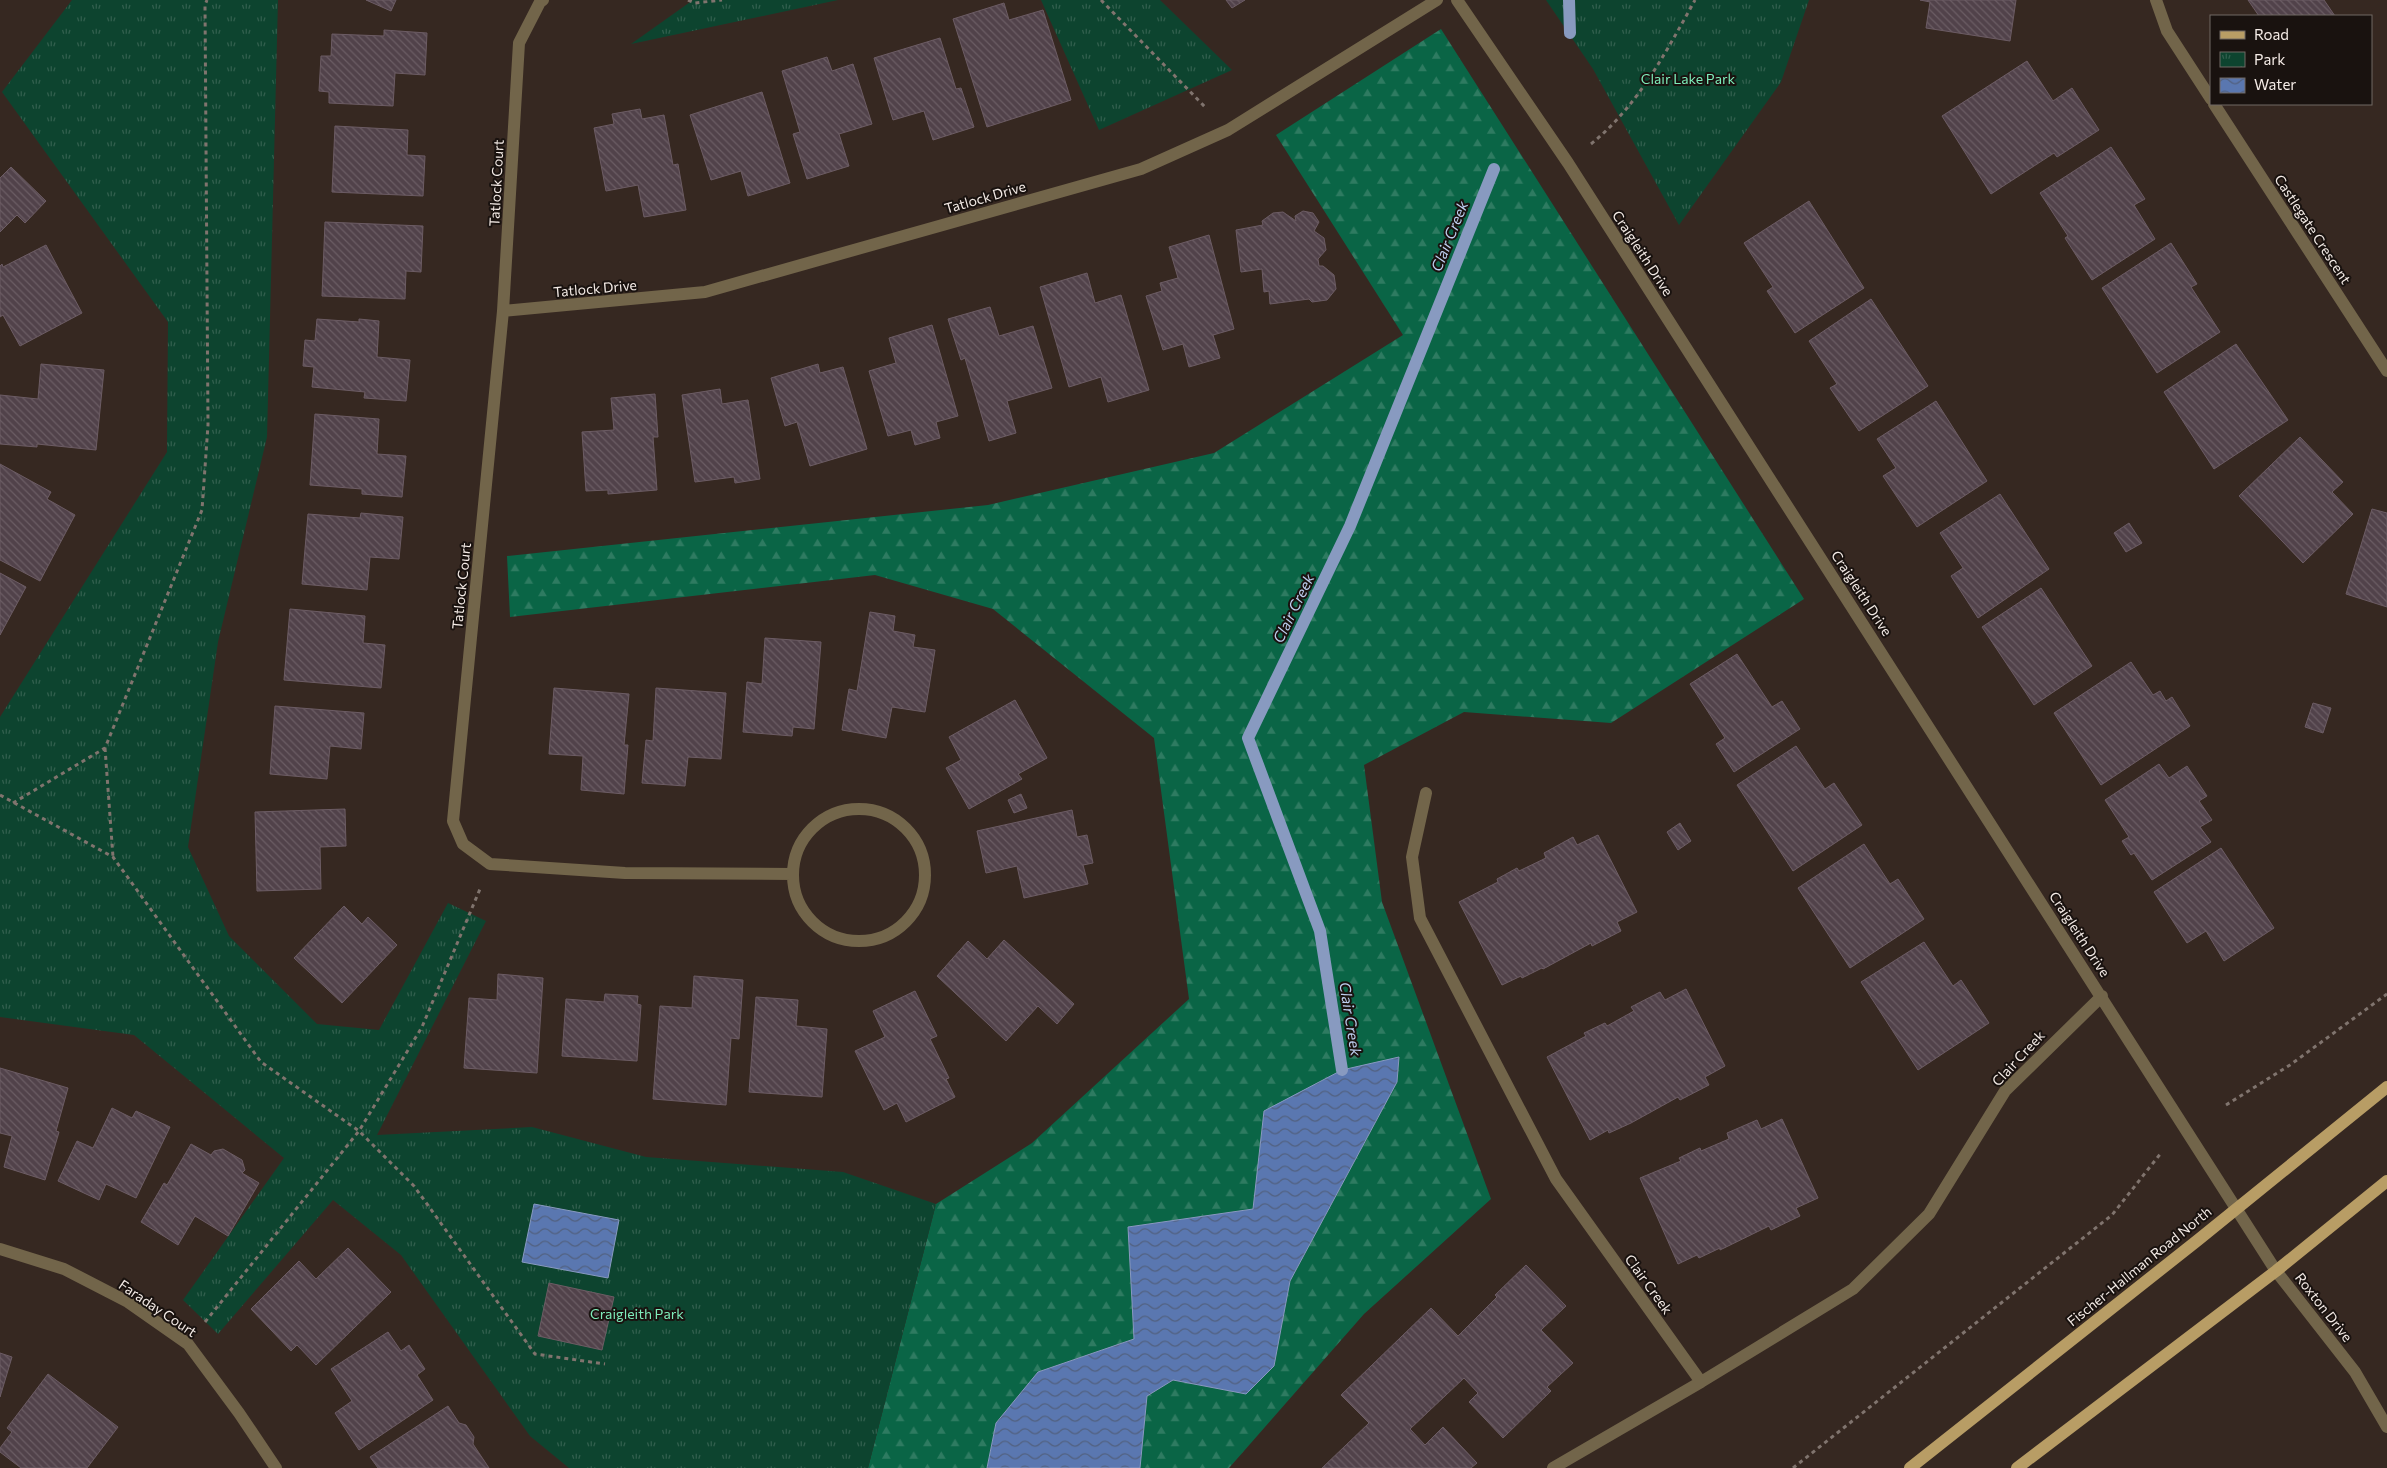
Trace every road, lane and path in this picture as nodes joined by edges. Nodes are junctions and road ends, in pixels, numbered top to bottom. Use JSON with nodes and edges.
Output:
{"nodes":[{"id":1,"x":207,"y":0,"type":"edge"},
{"id":2,"x":544,"y":0,"type":"edge"},
{"id":3,"x":688,"y":0,"type":"edge"},
{"id":4,"x":722,"y":0,"type":"edge"},
{"id":5,"x":1101,"y":0,"type":"edge"},
{"id":6,"x":1437,"y":0,"type":"edge"},
{"id":7,"x":1457,"y":0,"type":"edge"},
{"id":8,"x":1695,"y":0,"type":"edge"},
{"id":9,"x":2156,"y":0,"type":"edge"},
{"id":10,"x":2210,"y":96,"type":"edge"},
{"id":11,"x":2215,"y":105,"type":"edge"},
{"id":12,"x":1228,"y":130,"type":"junction"},
{"id":13,"x":1568,"y":163,"type":"junction"},
{"id":14,"x":503,"y":312,"type":"junction"},
{"id":15,"x":2387,"y":371,"type":"edge"},
{"id":16,"x":105,"y":748,"type":"junction"},
{"id":17,"x":1426,"y":792,"type":"dead end"},
{"id":18,"x":0,"y":796,"type":"edge"},
{"id":19,"x":13,"y":803,"type":"junction"},
{"id":20,"x":113,"y":858,"type":"junction"},
{"id":21,"x":490,"y":864,"type":"junction"},
{"id":22,"x":793,"y":874,"type":"junction"},
{"id":23,"x":2387,"y":994,"type":"edge"},
{"id":24,"x":2102,"y":996,"type":"junction"},
{"id":25,"x":2387,"y":1087,"type":"edge"},
{"id":26,"x":2226,"y":1105,"type":"dead end"},
{"id":27,"x":359,"y":1131,"type":"junction"},
{"id":28,"x":2161,"y":1154,"type":"dead end"},
{"id":29,"x":2387,"y":1181,"type":"edge"},
{"id":30,"x":2236,"y":1206,"type":"junction"},
{"id":31,"x":0,"y":1249,"type":"edge"},
{"id":32,"x":2276,"y":1271,"type":"junction"},
{"id":33,"x":188,"y":1344,"type":"junction"},
{"id":34,"x":605,"y":1364,"type":"dead end"},
{"id":35,"x":1701,"y":1382,"type":"junction"},
{"id":36,"x":2387,"y":1427,"type":"edge"},
{"id":37,"x":276,"y":1468,"type":"edge"},
{"id":38,"x":1553,"y":1468,"type":"edge"},
{"id":39,"x":1793,"y":1468,"type":"edge"},
{"id":40,"x":1910,"y":1468,"type":"edge"},
{"id":41,"x":2017,"y":1468,"type":"edge"}],
"edges":[{"from":1,"to":16,"type":"path"},
{"from":2,"to":14,"type":"street","name":"Tatlock Court"},
{"from":3,"to":4,"type":"path"},
{"from":5,"to":12,"type":"path"},
{"from":6,"to":12,"type":"street","name":"Tatlock Drive"},
{"from":7,"to":13,"type":"street","name":"Craigleith Drive"},
{"from":8,"to":13,"type":"path"},
{"from":9,"to":10,"type":"street"},
{"from":11,"to":15,"type":"street","name":"Castlegate Crescent"},
{"from":12,"to":14,"type":"street","name":"Tatlock Drive"},
{"from":13,"to":24,"type":"street","name":"Craigleith Drive"},
{"from":14,"to":21,"type":"street","name":"Tatlock Court"},
{"from":16,"to":19,"type":"path"},
{"from":16,"to":20,"type":"path"},
{"from":17,"to":35,"type":"street","name":"Clair Creek"},
{"from":18,"to":19,"type":"path"},
{"from":19,"to":20,"type":"path"},
{"from":20,"to":27,"type":"path"},
{"from":21,"to":22,"type":"street"},
{"from":21,"to":27,"type":"path"},
{"from":22,"to":22,"type":"street"},
{"from":23,"to":26,"type":"path"},
{"from":24,"to":30,"type":"street","name":"Craigleith Drive"},
{"from":24,"to":35,"type":"street","name":"Clair Creek"},
{"from":25,"to":30,"type":"main road","name":"Fischer-Hallman Road North"},
{"from":27,"to":33,"type":"path"},
{"from":27,"to":34,"type":"path"},
{"from":28,"to":39,"type":"path"},
{"from":29,"to":32,"type":"main road"},
{"from":30,"to":32,"type":"street","name":"Roxton Drive"},
{"from":30,"to":40,"type":"main road","name":"Fischer-Hallman Road North"},
{"from":31,"to":33,"type":"street","name":"Faraday Court"},
{"from":32,"to":36,"type":"street","name":"Roxton Drive"},
{"from":32,"to":41,"type":"main road"},
{"from":33,"to":37,"type":"street","name":"Faraday Court"},
{"from":35,"to":38,"type":"street","name":"Clair Creek"}]}
